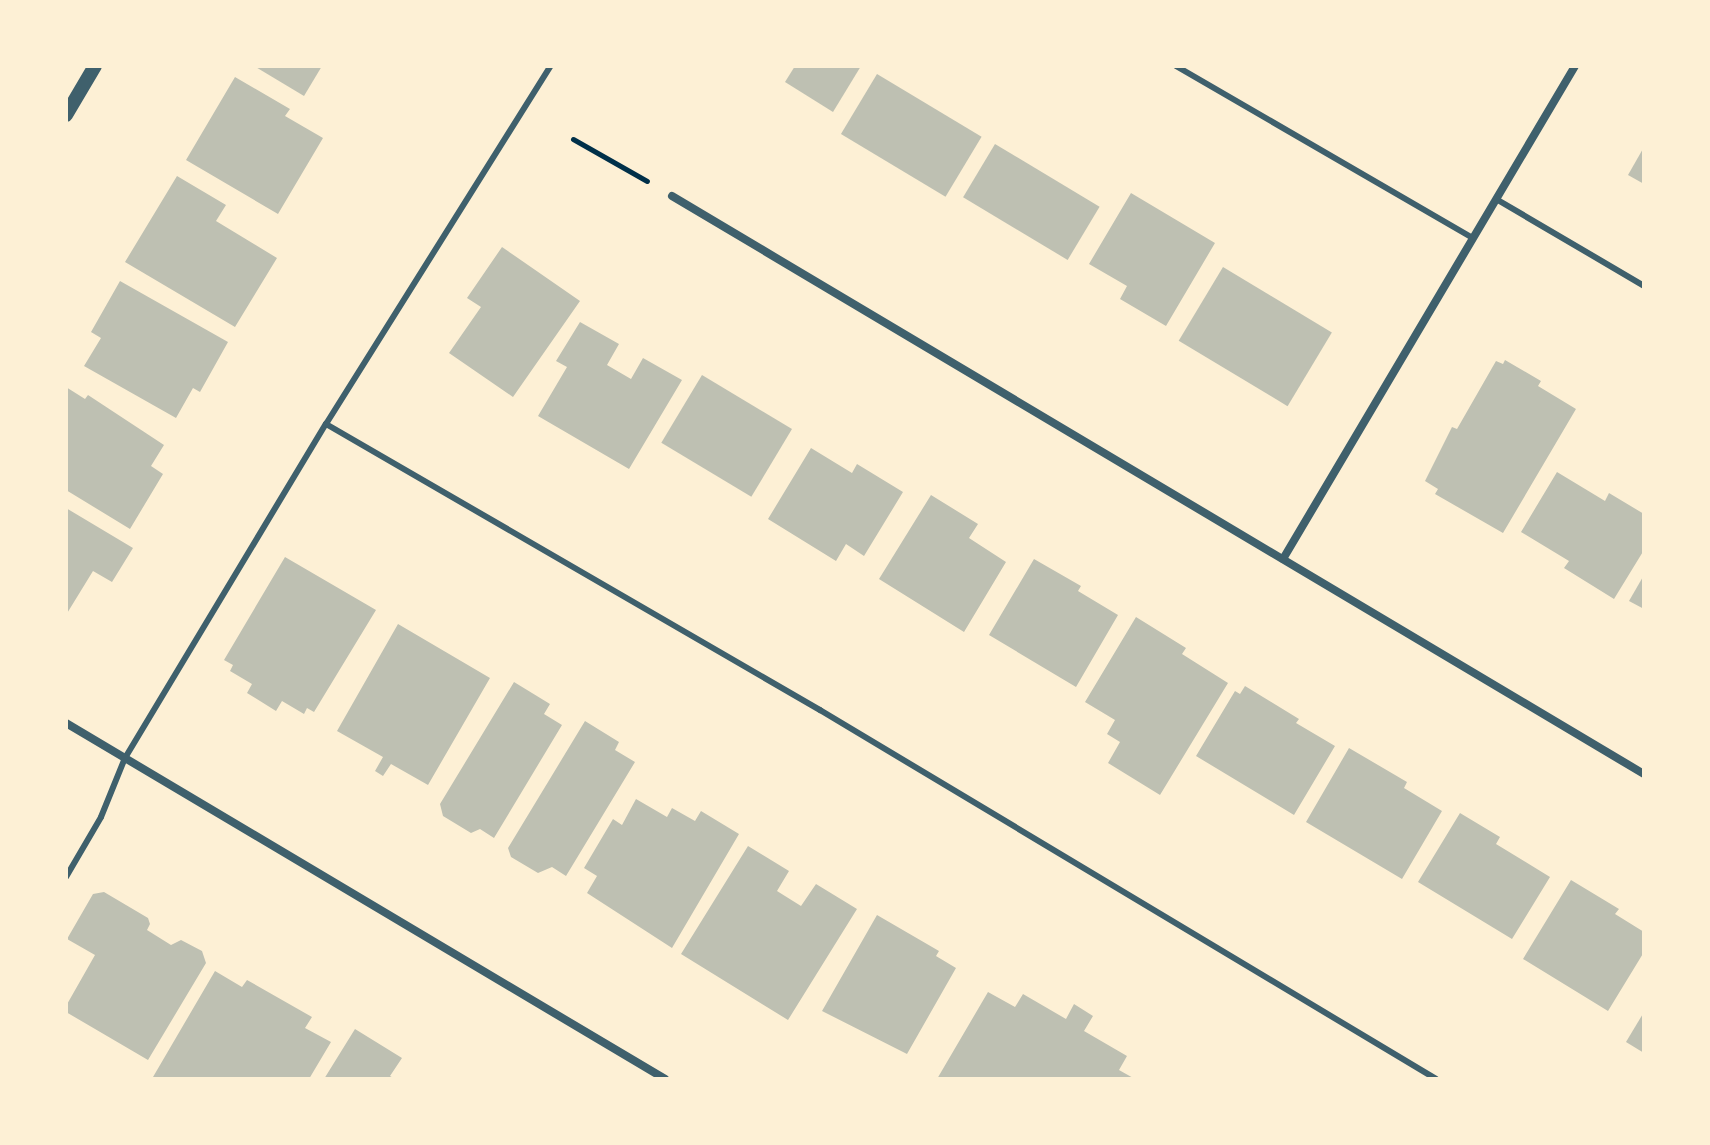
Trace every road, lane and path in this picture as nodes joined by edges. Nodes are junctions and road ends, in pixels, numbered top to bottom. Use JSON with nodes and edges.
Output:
{"nodes":[{"id":1,"x":95,"y":66,"type":"edge"},
{"id":2,"x":551,"y":66,"type":"edge"},
{"id":3,"x":1176,"y":66,"type":"edge"},
{"id":4,"x":1575,"y":66,"type":"edge"},
{"id":5,"x":66,"y":115,"type":"edge"},
{"id":6,"x":573,"y":139,"type":"dead end"},
{"id":7,"x":672,"y":196,"type":"joint"},
{"id":8,"x":1496,"y":199,"type":"junction"},
{"id":9,"x":1473,"y":238,"type":"junction"},
{"id":10,"x":1644,"y":286,"type":"edge"},
{"id":11,"x":326,"y":424,"type":"junction"},
{"id":12,"x":1283,"y":559,"type":"junction"},
{"id":13,"x":66,"y":723,"type":"edge"},
{"id":14,"x":125,"y":758,"type":"junction"},
{"id":15,"x":1644,"y":774,"type":"edge"},
{"id":16,"x":66,"y":877,"type":"edge"},
{"id":17,"x":665,"y":1079,"type":"edge"},
{"id":18,"x":1436,"y":1079,"type":"edge"}],
"edges":[{"from":1,"to":5,"type":"street"},
{"from":2,"to":11,"type":"lane"},
{"from":3,"to":9,"type":"lane"},
{"from":4,"to":8,"type":"street"},
{"from":6,"to":7,"type":"path"},
{"from":7,"to":12,"type":"street"},
{"from":8,"to":9,"type":"street"},
{"from":8,"to":10,"type":"lane"},
{"from":9,"to":12,"type":"street"},
{"from":11,"to":14,"type":"lane"},
{"from":11,"to":18,"type":"lane"},
{"from":12,"to":15,"type":"street"},
{"from":13,"to":14,"type":"street"},
{"from":14,"to":16,"type":"lane"},
{"from":14,"to":17,"type":"street"}]}
